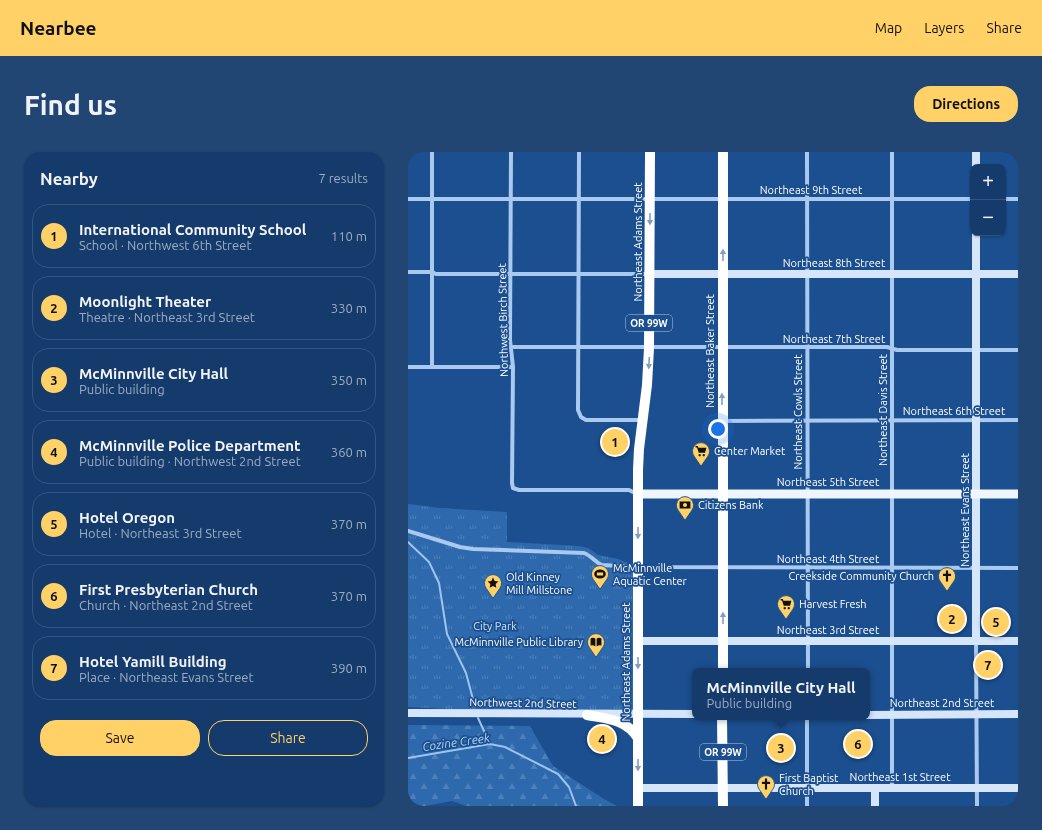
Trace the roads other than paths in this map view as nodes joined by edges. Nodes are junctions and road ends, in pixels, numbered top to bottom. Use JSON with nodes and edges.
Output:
{"nodes":[{"id":1,"x":432,"y":152,"type":"edge"},
{"id":2,"x":511,"y":152,"type":"edge"},
{"id":3,"x":579,"y":152,"type":"edge"},
{"id":4,"x":650,"y":152,"type":"edge"},
{"id":5,"x":723,"y":152,"type":"edge"},
{"id":6,"x":806,"y":152,"type":"edge"},
{"id":7,"x":892,"y":152,"type":"edge"},
{"id":8,"x":976,"y":152,"type":"edge"},
{"id":9,"x":976,"y":164,"type":"edge"},
{"id":10,"x":408,"y":199,"type":"edge"},
{"id":11,"x":432,"y":199,"type":"junction"},
{"id":12,"x":511,"y":199,"type":"junction"},
{"id":13,"x":579,"y":199,"type":"junction"},
{"id":14,"x":650,"y":199,"type":"junction"},
{"id":15,"x":723,"y":199,"type":"junction"},
{"id":16,"x":807,"y":199,"type":"junction"},
{"id":17,"x":892,"y":199,"type":"junction"},
{"id":18,"x":970,"y":199,"type":"edge"},
{"id":19,"x":1006,"y":199,"type":"edge"},
{"id":20,"x":1018,"y":199,"type":"edge"},
{"id":21,"x":976,"y":236,"type":"edge"},
{"id":22,"x":408,"y":272,"type":"edge"},
{"id":23,"x":432,"y":272,"type":"junction"},
{"id":24,"x":579,"y":273,"type":"junction"},
{"id":25,"x":510,"y":274,"type":"junction"},
{"id":26,"x":649,"y":274,"type":"junction"},
{"id":27,"x":723,"y":274,"type":"junction"},
{"id":28,"x":807,"y":274,"type":"junction"},
{"id":29,"x":892,"y":274,"type":"junction"},
{"id":30,"x":976,"y":274,"type":"junction"},
{"id":31,"x":1018,"y":274,"type":"edge"},
{"id":32,"x":511,"y":348,"type":"junction"},
{"id":33,"x":578,"y":348,"type":"junction"},
{"id":34,"x":649,"y":348,"type":"junction"},
{"id":35,"x":722,"y":348,"type":"junction"},
{"id":36,"x":807,"y":348,"type":"junction"},
{"id":37,"x":892,"y":349,"type":"junction"},
{"id":38,"x":976,"y":350,"type":"junction"},
{"id":39,"x":1018,"y":350,"type":"edge"},
{"id":40,"x":408,"y":367,"type":"edge"},
{"id":41,"x":432,"y":367,"type":"junction"},
{"id":42,"x":513,"y":367,"type":"junction"},
{"id":43,"x":643,"y":420,"type":"junction"},
{"id":44,"x":807,"y":420,"type":"junction"},
{"id":45,"x":1018,"y":420,"type":"edge"},
{"id":46,"x":722,"y":421,"type":"junction"},
{"id":47,"x":892,"y":421,"type":"junction"},
{"id":48,"x":976,"y":421,"type":"junction"},
{"id":49,"x":638,"y":494,"type":"junction"},
{"id":50,"x":722,"y":494,"type":"junction"},
{"id":51,"x":807,"y":494,"type":"junction"},
{"id":52,"x":892,"y":494,"type":"junction"},
{"id":53,"x":976,"y":494,"type":"junction"},
{"id":54,"x":1018,"y":494,"type":"edge"},
{"id":55,"x":408,"y":531,"type":"edge"},
{"id":56,"x":638,"y":567,"type":"junction"},
{"id":57,"x":722,"y":568,"type":"junction"},
{"id":58,"x":808,"y":568,"type":"junction"},
{"id":59,"x":892,"y":568,"type":"junction"},
{"id":60,"x":976,"y":568,"type":"junction"},
{"id":61,"x":1018,"y":568,"type":"edge"},
{"id":62,"x":892,"y":640,"type":"junction"},
{"id":63,"x":638,"y":641,"type":"junction"},
{"id":64,"x":723,"y":641,"type":"junction"},
{"id":65,"x":808,"y":641,"type":"junction"},
{"id":66,"x":976,"y":641,"type":"junction"},
{"id":67,"x":1018,"y":641,"type":"edge"},
{"id":68,"x":723,"y":668,"type":"edge"},
{"id":69,"x":808,"y":668,"type":"edge"},
{"id":70,"x":408,"y":713,"type":"edge"},
{"id":71,"x":638,"y":714,"type":"junction"},
{"id":72,"x":692,"y":714,"type":"edge"},
{"id":73,"x":870,"y":714,"type":"edge"},
{"id":74,"x":892,"y":714,"type":"junction"},
{"id":75,"x":1018,"y":714,"type":"edge"},
{"id":76,"x":587,"y":715,"type":"junction"},
{"id":77,"x":976,"y":715,"type":"junction"},
{"id":78,"x":722,"y":720,"type":"edge"},
{"id":79,"x":808,"y":720,"type":"edge"},
{"id":80,"x":638,"y":738,"type":"junction"},
{"id":81,"x":976,"y":787,"type":"junction"},
{"id":82,"x":638,"y":788,"type":"junction"},
{"id":83,"x":723,"y":788,"type":"junction"},
{"id":84,"x":807,"y":788,"type":"junction"},
{"id":85,"x":875,"y":788,"type":"junction"},
{"id":86,"x":892,"y":788,"type":"junction"},
{"id":87,"x":1018,"y":788,"type":"edge"},
{"id":88,"x":638,"y":806,"type":"edge"},
{"id":89,"x":723,"y":806,"type":"edge"},
{"id":90,"x":807,"y":806,"type":"edge"},
{"id":91,"x":875,"y":806,"type":"edge"},
{"id":92,"x":976,"y":806,"type":"edge"}],
"edges":[{"from":1,"to":11,"type":"street"},
{"from":2,"to":12,"type":"street","name":"Northwest Birch Street"},
{"from":3,"to":13,"type":"street"},
{"from":4,"to":14,"type":"highway","name":"Northeast Adams Street","number":"OR 99W"},
{"from":5,"to":15,"type":"highway","name":"Northeast Baker Street"},
{"from":6,"to":16,"type":"street","name":"Northeast Cowls Street"},
{"from":7,"to":17,"type":"street","name":"Northeast Davis Street"},
{"from":8,"to":9,"type":"street"},
{"from":10,"to":11,"type":"street","name":"Northeast 9th Street"},
{"from":11,"to":12,"type":"street","name":"Northeast 9th Street"},
{"from":11,"to":23,"type":"street"},
{"from":12,"to":13,"type":"street","name":"Northeast 9th Street"},
{"from":12,"to":25,"type":"street","name":"Northwest Birch Street"},
{"from":13,"to":14,"type":"street","name":"Northeast 9th Street"},
{"from":13,"to":24,"type":"street"},
{"from":14,"to":15,"type":"street","name":"Northeast 9th Street"},
{"from":14,"to":26,"type":"highway","name":"Northeast Adams Street","number":"OR 99W","one_way":true},
{"from":15,"to":16,"type":"street","name":"Northeast 9th Street"},
{"from":27,"to":15,"type":"highway","name":"Northeast Baker Street","one_way":true},
{"from":16,"to":17,"type":"street","name":"Northeast 9th Street"},
{"from":16,"to":28,"type":"street","name":"Northeast Cowls Street"},
{"from":17,"to":18,"type":"street","name":"Northeast 9th Street"},
{"from":17,"to":29,"type":"street","name":"Northeast Davis Street"},
{"from":19,"to":20,"type":"street"},
{"from":21,"to":30,"type":"street","name":"Northeast Evans Street"},
{"from":22,"to":23,"type":"street"},
{"from":23,"to":25,"type":"street"},
{"from":23,"to":41,"type":"street"},
{"from":24,"to":25,"type":"street"},
{"from":24,"to":26,"type":"street"},
{"from":24,"to":33,"type":"street"},
{"from":25,"to":32,"type":"street","name":"Northwest Birch Street"},
{"from":26,"to":27,"type":"street","name":"Northeast 8th Street"},
{"from":26,"to":34,"type":"highway","name":"Northeast Adams Street","number":"OR 99W"},
{"from":27,"to":28,"type":"street","name":"Northeast 8th Street"},
{"from":27,"to":35,"type":"highway","name":"Northeast Baker Street"},
{"from":28,"to":29,"type":"street","name":"Northeast 8th Street"},
{"from":28,"to":36,"type":"street","name":"Northeast Cowls Street"},
{"from":29,"to":30,"type":"street","name":"Northeast 8th Street"},
{"from":29,"to":37,"type":"street","name":"Northeast Davis Street"},
{"from":30,"to":31,"type":"street","name":"Northeast 8th Street"},
{"from":30,"to":38,"type":"street","name":"Northeast Evans Street"},
{"from":32,"to":33,"type":"street","name":"Northeast 7th Street"},
{"from":32,"to":42,"type":"street","name":"Northwest Birch Street"},
{"from":33,"to":34,"type":"street","name":"Northeast 7th Street"},
{"from":33,"to":43,"type":"street"},
{"from":34,"to":35,"type":"street","name":"Northeast 7th Street"},
{"from":34,"to":43,"type":"highway","name":"Northeast Adams Street","number":"OR 99W","one_way":true},
{"from":35,"to":36,"type":"street","name":"Northeast 7th Street"},
{"from":46,"to":35,"type":"highway","name":"Northeast Baker Street","one_way":true},
{"from":36,"to":37,"type":"street","name":"Northeast 7th Street"},
{"from":36,"to":44,"type":"street","name":"Northeast Cowls Street"},
{"from":37,"to":38,"type":"street","name":"Northeast 7th Street"},
{"from":37,"to":47,"type":"street","name":"Northeast Davis Street"},
{"from":38,"to":39,"type":"street","name":"Northeast 7th Street"},
{"from":38,"to":48,"type":"street","name":"Northeast Evans Street"},
{"from":40,"to":41,"type":"street"},
{"from":41,"to":42,"type":"street"},
{"from":42,"to":49,"type":"street","name":"Northwest Birch Street"},
{"from":43,"to":49,"type":"highway","name":"Northeast Adams Street","number":"OR 99W"},
{"from":44,"to":46,"type":"street","name":"Northeast 6th Street"},
{"from":44,"to":47,"type":"street","name":"Northeast 6th Street"},
{"from":44,"to":51,"type":"street","name":"Northeast Cowls Street"},
{"from":45,"to":48,"type":"street","name":"Northeast 6th Street"},
{"from":46,"to":50,"type":"highway","name":"Northeast Baker Street"},
{"from":47,"to":48,"type":"street","name":"Northeast 6th Street"},
{"from":47,"to":52,"type":"street","name":"Northeast Davis Street"},
{"from":48,"to":53,"type":"street","name":"Northeast Evans Street"},
{"from":49,"to":50,"type":"main road","name":"Northeast 5th Street"},
{"from":49,"to":56,"type":"highway","name":"Northeast Adams Street","number":"OR 99W","one_way":true},
{"from":50,"to":51,"type":"main road","name":"Northeast 5th Street"},
{"from":50,"to":57,"type":"highway","name":"Northeast Baker Street"},
{"from":51,"to":52,"type":"main road","name":"Northeast 5th Street"},
{"from":51,"to":58,"type":"street","name":"Northeast Cowls Street"},
{"from":52,"to":53,"type":"main road","name":"Northeast 5th Street"},
{"from":52,"to":59,"type":"street","name":"Northeast Davis Street"},
{"from":53,"to":54,"type":"main road","name":"Northeast 5th Street"},
{"from":53,"to":60,"type":"street","name":"Northeast Evans Street"},
{"from":55,"to":56,"type":"street","name":"Northeast 4th Street"},
{"from":56,"to":57,"type":"street","name":"Northeast 4th Street"},
{"from":56,"to":63,"type":"highway","name":"Northeast Adams Street","number":"OR 99W"},
{"from":57,"to":58,"type":"street","name":"Northeast 4th Street"},
{"from":64,"to":57,"type":"highway","name":"Northeast Baker Street","one_way":true},
{"from":58,"to":59,"type":"street","name":"Northeast 4th Street"},
{"from":58,"to":65,"type":"street","name":"Northeast Cowls Street"},
{"from":59,"to":60,"type":"street","name":"Northeast 4th Street"},
{"from":59,"to":62,"type":"street","name":"Northeast Davis Street"},
{"from":60,"to":61,"type":"street","name":"Northeast 4th Street"},
{"from":60,"to":66,"type":"street","name":"Northeast Evans Street"},
{"from":62,"to":65,"type":"street","name":"Northeast 3rd Street"},
{"from":62,"to":66,"type":"street","name":"Northeast 3rd Street"},
{"from":62,"to":74,"type":"street","name":"Northeast Davis Street"},
{"from":63,"to":64,"type":"street","name":"Northeast 3rd Street"},
{"from":63,"to":71,"type":"highway","name":"Northeast Adams Street","number":"OR 99W","one_way":true},
{"from":64,"to":65,"type":"street","name":"Northeast 3rd Street"},
{"from":64,"to":68,"type":"highway","name":"Northeast Baker Street"},
{"from":65,"to":69,"type":"street","name":"Northeast Cowls Street"},
{"from":66,"to":67,"type":"street","name":"Northeast 3rd Street"},
{"from":66,"to":77,"type":"street","name":"Northeast Evans Street"},
{"from":70,"to":76,"type":"street","name":"Northwest 2nd Street"},
{"from":71,"to":72,"type":"street"},
{"from":71,"to":76,"type":"street","name":"Northwest 2nd Street"},
{"from":71,"to":80,"type":"highway","name":"Northeast Adams Street","number":"OR 99W"},
{"from":73,"to":74,"type":"street","name":"Northeast 2nd Street"},
{"from":74,"to":77,"type":"street","name":"Northeast 2nd Street"},
{"from":74,"to":86,"type":"street","name":"Northeast Davis Street"},
{"from":75,"to":77,"type":"street","name":"Northeast 2nd Street"},
{"from":76,"to":80,"type":"highway"},
{"from":77,"to":81,"type":"street","name":"Northeast Evans Street"},
{"from":78,"to":83,"type":"highway","number":"OR 99W"},
{"from":79,"to":84,"type":"street"},
{"from":80,"to":82,"type":"highway","name":"Northeast Adams Street","number":"OR 99W","one_way":true},
{"from":81,"to":86,"type":"street","name":"Northeast 1st Street"},
{"from":81,"to":87,"type":"street","name":"Northeast 1st Street"},
{"from":81,"to":92,"type":"street","name":"Northeast Evans Street"},
{"from":82,"to":83,"type":"street","name":"Northeast 1st Street"},
{"from":82,"to":88,"type":"highway","number":"OR 99W"},
{"from":83,"to":84,"type":"street","name":"Northeast 1st Street"},
{"from":83,"to":89,"type":"highway","number":"OR 99W"},
{"from":84,"to":85,"type":"street","name":"Northeast 1st Street"},
{"from":84,"to":90,"type":"street"},
{"from":85,"to":86,"type":"street","name":"Northeast 1st Street"},
{"from":85,"to":91,"type":"street"}]}
